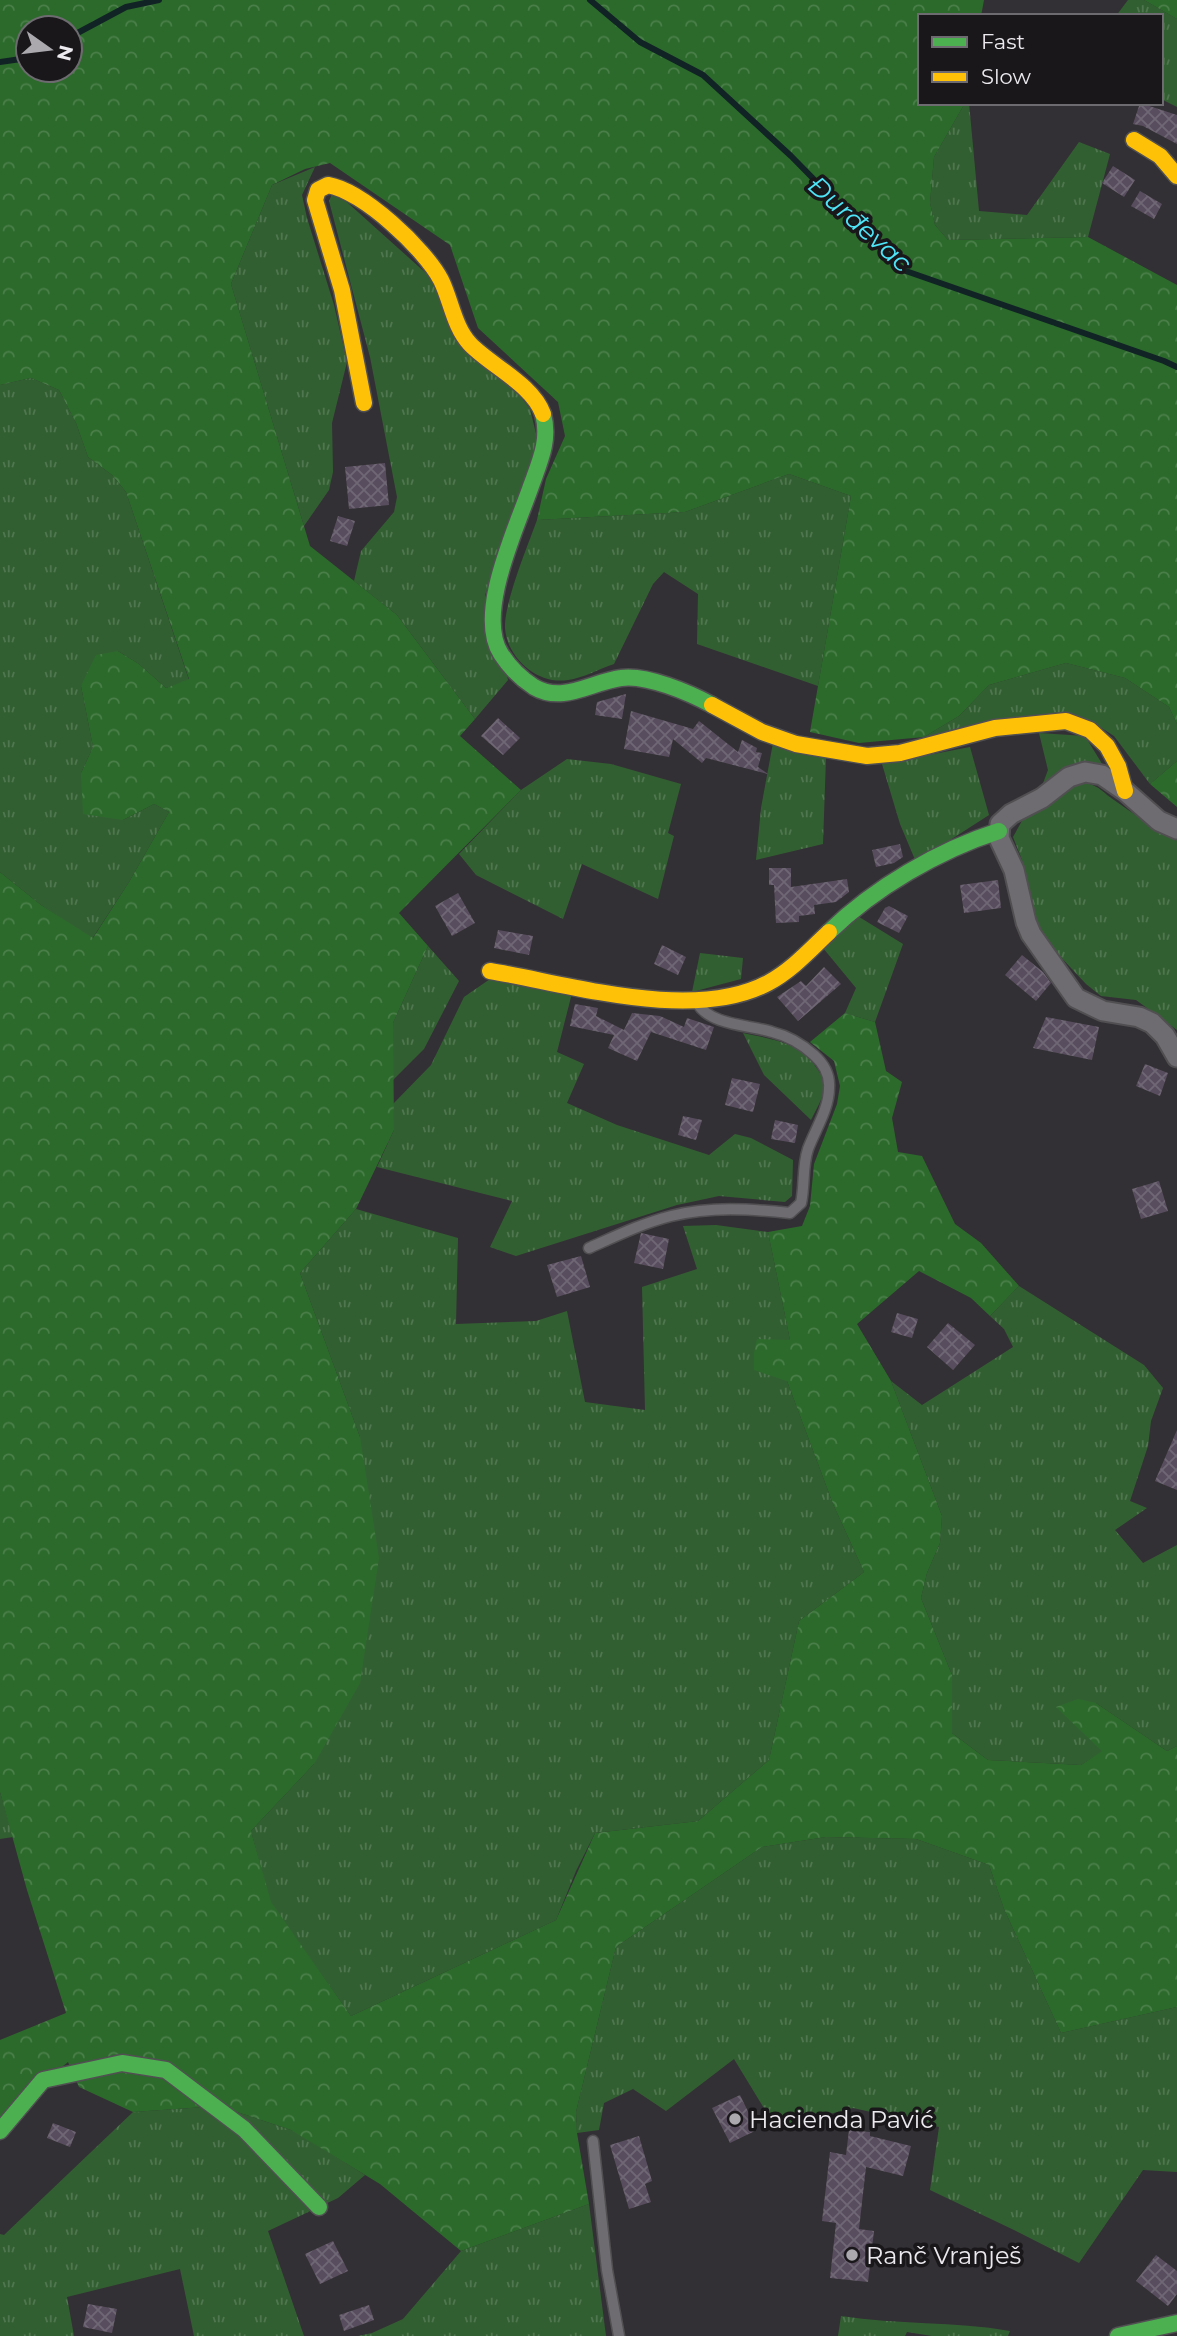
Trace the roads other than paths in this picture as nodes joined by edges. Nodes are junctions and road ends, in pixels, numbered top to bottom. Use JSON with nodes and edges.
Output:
{"nodes":[{"id":1,"x":1134,"y":140,"type":"dead end"},
{"id":2,"x":1177,"y":176,"type":"edge"},
{"id":3,"x":364,"y":403,"type":"dead end"},
{"id":4,"x":1125,"y":791,"type":"junction"},
{"id":5,"x":1177,"y":829,"type":"edge"},
{"id":6,"x":999,"y":831,"type":"junction"},
{"id":7,"x":490,"y":971,"type":"dead end"},
{"id":8,"x":698,"y":1000,"type":"junction"},
{"id":9,"x":1177,"y":1057,"type":"edge"},
{"id":10,"x":589,"y":1248,"type":"dead end"},
{"id":11,"x":0,"y":2131,"type":"edge"},
{"id":12,"x":593,"y":2141,"type":"dead end"},
{"id":13,"x":319,"y":2207,"type":"dead end"},
{"id":14,"x":1177,"y":2323,"type":"edge"},
{"id":15,"x":619,"y":2336,"type":"edge"},
{"id":16,"x":1118,"y":2336,"type":"edge"}],
"edges":[{"from":1,"to":2,"type":"street"},
{"from":3,"to":4,"type":"street"},
{"from":4,"to":5,"type":"street"},
{"from":4,"to":6,"type":"street"},
{"from":6,"to":8,"type":"street"},
{"from":6,"to":9,"type":"street"},
{"from":7,"to":8,"type":"street"},
{"from":8,"to":10,"type":"lane"},
{"from":11,"to":13,"type":"street"},
{"from":12,"to":15,"type":"lane"},
{"from":14,"to":16,"type":"street"}]}
